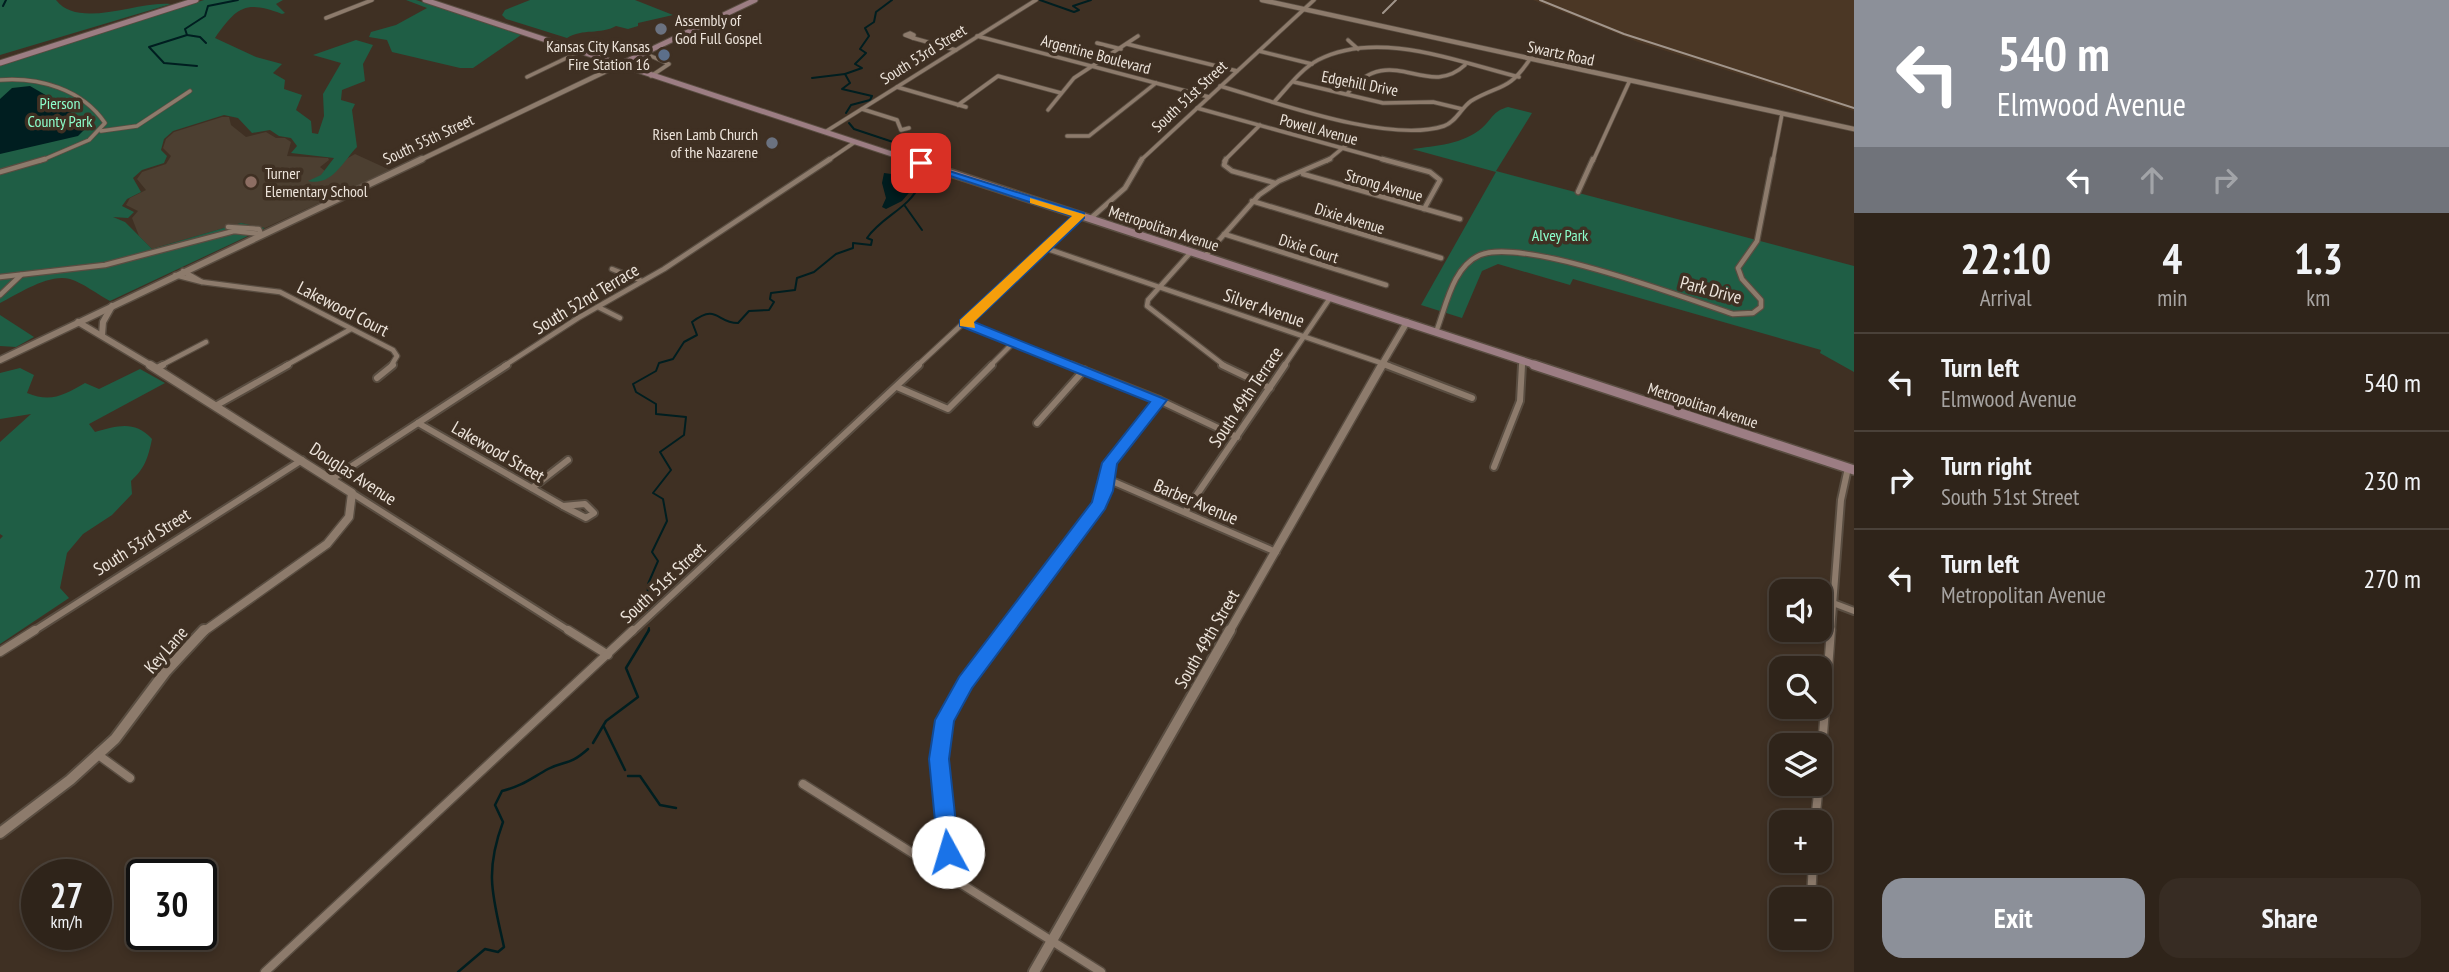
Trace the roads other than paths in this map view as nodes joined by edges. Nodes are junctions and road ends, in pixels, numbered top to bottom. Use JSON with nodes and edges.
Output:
{"nodes":[{"id":1,"x":196,"y":0,"type":"edge"},
{"id":2,"x":372,"y":0,"type":"edge"},
{"id":3,"x":425,"y":0,"type":"edge"},
{"id":4,"x":755,"y":0,"type":"edge"},
{"id":5,"x":1036,"y":0,"type":"edge"},
{"id":6,"x":1262,"y":0,"type":"edge"},
{"id":7,"x":1314,"y":0,"type":"edge"},
{"id":8,"x":1304,"y":9,"type":"junction"},
{"id":9,"x":326,"y":18,"type":"dead end"},
{"id":10,"x":977,"y":36,"type":"junction"},
{"id":11,"x":1138,"y":36,"type":"dead end"},
{"id":12,"x":912,"y":38,"type":"dead end"},
{"id":13,"x":1348,"y":40,"type":"dead end"},
{"id":14,"x":1097,"y":43,"type":"dead end"},
{"id":15,"x":1128,"y":44,"type":"junction"},
{"id":16,"x":1121,"y":49,"type":"junction"},
{"id":17,"x":1358,"y":49,"type":"junction"},
{"id":18,"x":956,"y":50,"type":"junction"},
{"id":19,"x":1259,"y":51,"type":"junction"},
{"id":20,"x":579,"y":52,"type":"junction"},
{"id":21,"x":644,"y":53,"type":"junction"},
{"id":22,"x":1530,"y":58,"type":"junction"},
{"id":23,"x":0,"y":63,"type":"edge"},
{"id":24,"x":1312,"y":64,"type":"junction"},
{"id":25,"x":619,"y":65,"type":"junction"},
{"id":26,"x":1091,"y":65,"type":"junction"},
{"id":27,"x":1465,"y":65,"type":"junction"},
{"id":28,"x":1237,"y":71,"type":"junction"},
{"id":29,"x":651,"y":76,"type":"junction"},
{"id":30,"x":527,"y":77,"type":"dead end"},
{"id":31,"x":1518,"y":77,"type":"junction"},
{"id":32,"x":0,"y":80,"type":"edge"},
{"id":33,"x":1630,"y":80,"type":"junction"},
{"id":34,"x":1294,"y":82,"type":"junction"},
{"id":35,"x":1156,"y":83,"type":"junction"},
{"id":36,"x":1220,"y":86,"type":"junction"},
{"id":37,"x":897,"y":87,"type":"junction"},
{"id":38,"x":190,"y":91,"type":"dead end"},
{"id":39,"x":1061,"y":93,"type":"junction"},
{"id":40,"x":1346,"y":94,"type":"junction"},
{"id":41,"x":1209,"y":97,"type":"junction"},
{"id":42,"x":1275,"y":101,"type":"junction"},
{"id":43,"x":958,"y":104,"type":"junction"},
{"id":44,"x":966,"y":107,"type":"dead end"},
{"id":45,"x":1197,"y":108,"type":"junction"},
{"id":46,"x":862,"y":109,"type":"junction"},
{"id":47,"x":1462,"y":109,"type":"junction"},
{"id":48,"x":1048,"y":110,"type":"dead end"},
{"id":49,"x":1782,"y":114,"type":"junction"},
{"id":50,"x":899,"y":121,"type":"dead end"},
{"id":51,"x":1260,"y":125,"type":"junction"},
{"id":52,"x":1854,"y":129,"type":"edge"},
{"id":53,"x":101,"y":131,"type":"junction"},
{"id":54,"x":825,"y":132,"type":"junction"},
{"id":55,"x":1067,"y":136,"type":"dead end"},
{"id":56,"x":1356,"y":137,"type":"dead end"},
{"id":57,"x":855,"y":142,"type":"junction"},
{"id":58,"x":1347,"y":149,"type":"junction"},
{"id":59,"x":0,"y":172,"type":"edge"},
{"id":60,"x":1302,"y":174,"type":"junction"},
{"id":61,"x":1275,"y":183,"type":"junction"},
{"id":62,"x":1578,"y":192,"type":"dead end"},
{"id":63,"x":1251,"y":201,"type":"junction"},
{"id":64,"x":1424,"y":209,"type":"junction"},
{"id":65,"x":1080,"y":215,"type":"junction"},
{"id":66,"x":1091,"y":218,"type":"junction"},
{"id":67,"x":1460,"y":219,"type":"dead end"},
{"id":68,"x":261,"y":234,"type":"junction"},
{"id":69,"x":1224,"y":234,"type":"junction"},
{"id":70,"x":1045,"y":248,"type":"junction"},
{"id":71,"x":1191,"y":252,"type":"junction"},
{"id":72,"x":1205,"y":256,"type":"junction"},
{"id":73,"x":1441,"y":258,"type":"dead end"},
{"id":74,"x":612,"y":269,"type":"dead end"},
{"id":75,"x":183,"y":271,"type":"junction"},
{"id":76,"x":21,"y":275,"type":"junction"},
{"id":77,"x":175,"y":275,"type":"junction"},
{"id":78,"x":0,"y":277,"type":"edge"},
{"id":79,"x":642,"y":281,"type":"junction"},
{"id":80,"x":202,"y":282,"type":"junction"},
{"id":81,"x":1386,"y":285,"type":"dead end"},
{"id":82,"x":1160,"y":287,"type":"junction"},
{"id":83,"x":0,"y":295,"type":"edge"},
{"id":84,"x":1331,"y":298,"type":"junction"},
{"id":85,"x":112,"y":306,"type":"junction"},
{"id":86,"x":598,"y":307,"type":"junction"},
{"id":87,"x":620,"y":318,"type":"dead end"},
{"id":88,"x":78,"y":322,"type":"junction"},
{"id":89,"x":1407,"y":322,"type":"junction"},
{"id":90,"x":965,"y":323,"type":"junction"},
{"id":91,"x":351,"y":329,"type":"junction"},
{"id":92,"x":1436,"y":332,"type":"junction"},
{"id":93,"x":102,"y":335,"type":"junction"},
{"id":94,"x":1304,"y":337,"type":"junction"},
{"id":95,"x":206,"y":342,"type":"dead end"},
{"id":96,"x":1013,"y":343,"type":"junction"},
{"id":97,"x":0,"y":360,"type":"edge"},
{"id":98,"x":1522,"y":360,"type":"junction"},
{"id":99,"x":1384,"y":364,"type":"junction"},
{"id":100,"x":157,"y":368,"type":"junction"},
{"id":101,"x":1084,"y":370,"type":"junction"},
{"id":102,"x":377,"y":378,"type":"dead end"},
{"id":103,"x":897,"y":387,"type":"junction"},
{"id":104,"x":1269,"y":387,"type":"junction"},
{"id":105,"x":1472,"y":398,"type":"dead end"},
{"id":106,"x":1159,"y":400,"type":"junction"},
{"id":107,"x":217,"y":405,"type":"junction"},
{"id":108,"x":418,"y":423,"type":"junction"},
{"id":109,"x":1037,"y":423,"type":"dead end"},
{"id":110,"x":1237,"y":436,"type":"junction"},
{"id":111,"x":302,"y":460,"type":"junction"},
{"id":112,"x":568,"y":460,"type":"dead end"},
{"id":113,"x":1494,"y":467,"type":"dead end"},
{"id":114,"x":1851,"y":469,"type":"edge"},
{"id":115,"x":1105,"y":478,"type":"junction"},
{"id":116,"x":332,"y":479,"type":"junction"},
{"id":117,"x":531,"y":488,"type":"junction"},
{"id":118,"x":352,"y":493,"type":"junction"},
{"id":119,"x":563,"y":506,"type":"dead end"},
{"id":120,"x":1185,"y":512,"type":"junction"},
{"id":121,"x":1276,"y":552,"type":"junction"},
{"id":122,"x":1833,"y":603,"type":"junction"},
{"id":123,"x":1854,"y":611,"type":"edge"},
{"id":124,"x":0,"y":653,"type":"edge"},
{"id":125,"x":608,"y":655,"type":"junction"},
{"id":126,"x":1823,"y":733,"type":"edge"},
{"id":127,"x":97,"y":754,"type":"junction"},
{"id":128,"x":131,"y":778,"type":"dead end"},
{"id":129,"x":803,"y":784,"type":"dead end"},
{"id":130,"x":0,"y":833,"type":"edge"},
{"id":131,"x":951,"y":875,"type":"junction"},
{"id":132,"x":1052,"y":940,"type":"junction"},
{"id":133,"x":265,"y":972,"type":"edge"},
{"id":134,"x":1034,"y":972,"type":"edge"},
{"id":135,"x":1101,"y":972,"type":"edge"}],
"edges":[{"from":1,"to":23,"type":"main road"},
{"from":2,"to":9,"type":"street"},
{"from":3,"to":20,"type":"main road","name":"Metropolitan Avenue"},
{"from":4,"to":21,"type":"main road","name":"South 55th Street"},
{"from":5,"to":10,"type":"street","name":"South 53rd Street"},
{"from":6,"to":8,"type":"street","name":"Swartz Road"},
{"from":7,"to":8,"type":"street","name":"South 51st Street"},
{"from":8,"to":19,"type":"street","name":"South 51st Street"},
{"from":8,"to":22,"type":"street","name":"Swartz Road"},
{"from":10,"to":18,"type":"street","name":"South 53rd Street"},
{"from":10,"to":26,"type":"street","name":"Argentine Boulevard"},
{"from":11,"to":15,"type":"street"},
{"from":12,"to":18,"type":"street"},
{"from":13,"to":17,"type":"street"},
{"from":14,"to":16,"type":"street"},
{"from":15,"to":16,"type":"street"},
{"from":15,"to":28,"type":"street"},
{"from":16,"to":26,"type":"street"},
{"from":17,"to":24,"type":"street"},
{"from":17,"to":27,"type":"street"},
{"from":18,"to":37,"type":"street","name":"South 53rd Street"},
{"from":19,"to":24,"type":"street"},
{"from":19,"to":28,"type":"street","name":"South 51st Street"},
{"from":20,"to":25,"type":"main road","name":"Metropolitan Avenue"},
{"from":20,"to":30,"type":"street"},
{"from":21,"to":25,"type":"main road","name":"South 55th Street"},
{"from":21,"to":29,"type":"street"},
{"from":22,"to":31,"type":"street"},
{"from":22,"to":33,"type":"street","name":"Swartz Road"},
{"from":24,"to":34,"type":"street"},
{"from":25,"to":29,"type":"main road","name":"Metropolitan Avenue"},
{"from":25,"to":68,"type":"street","name":"South 55th Street"},
{"from":26,"to":35,"type":"street","name":"Argentine Boulevard"},
{"from":26,"to":39,"type":"street"},
{"from":27,"to":31,"type":"street"},
{"from":27,"to":40,"type":"street"},
{"from":28,"to":36,"type":"street","name":"South 51st Street"},
{"from":29,"to":54,"type":"main road","name":"Metropolitan Avenue"},
{"from":31,"to":47,"type":"street"},
{"from":32,"to":53,"type":"street"},
{"from":33,"to":49,"type":"street","name":"Swartz Road"},
{"from":33,"to":62,"type":"street"},
{"from":34,"to":40,"type":"street","name":"Edgehill Drive"},
{"from":34,"to":42,"type":"street"},
{"from":35,"to":41,"type":"street","name":"Argentine Boulevard"},
{"from":35,"to":55,"type":"street"},
{"from":36,"to":41,"type":"street","name":"South 51st Street"},
{"from":36,"to":42,"type":"street"},
{"from":37,"to":43,"type":"street"},
{"from":37,"to":46,"type":"street","name":"South 53rd Street"},
{"from":38,"to":53,"type":"street"},
{"from":39,"to":43,"type":"street"},
{"from":39,"to":48,"type":"street"},
{"from":40,"to":47,"type":"street","name":"Edgehill Drive"},
{"from":41,"to":45,"type":"street","name":"South 51st Street"},
{"from":42,"to":47,"type":"street"},
{"from":43,"to":44,"type":"street"},
{"from":45,"to":51,"type":"street","name":"Powell Avenue"},
{"from":45,"to":66,"type":"street","name":"South 51st Street"},
{"from":46,"to":50,"type":"street"},
{"from":46,"to":54,"type":"street","name":"South 53rd Street"},
{"from":49,"to":52,"type":"street","name":"Swartz Road"},
{"from":49,"to":92,"type":"street","name":"Park Drive"},
{"from":51,"to":58,"type":"street","name":"Powell Avenue"},
{"from":51,"to":61,"type":"street"},
{"from":53,"to":59,"type":"street"},
{"from":54,"to":57,"type":"main road","name":"Metropolitan Avenue"},
{"from":56,"to":58,"type":"street"},
{"from":57,"to":65,"type":"main road","name":"Metropolitan Avenue"},
{"from":57,"to":79,"type":"street","name":"South 52nd Terrace"},
{"from":58,"to":60,"type":"street"},
{"from":58,"to":64,"type":"street","name":"Powell Avenue"},
{"from":60,"to":61,"type":"street"},
{"from":60,"to":64,"type":"street","name":"Strong Avenue"},
{"from":61,"to":63,"type":"street"},
{"from":63,"to":69,"type":"street"},
{"from":63,"to":73,"type":"street","name":"Dixie Avenue"},
{"from":64,"to":67,"type":"street","name":"Strong Avenue"},
{"from":65,"to":66,"type":"main road","name":"Metropolitan Avenue"},
{"from":65,"to":70,"type":"street","name":"South 51st Street"},
{"from":66,"to":71,"type":"main road","name":"Metropolitan Avenue"},
{"from":68,"to":75,"type":"street","name":"South 55th Street"},
{"from":68,"to":76,"type":"street"},
{"from":69,"to":72,"type":"street"},
{"from":69,"to":81,"type":"street","name":"Dixie Court"},
{"from":70,"to":82,"type":"street","name":"Silver Avenue"},
{"from":70,"to":90,"type":"street","name":"South 51st Street"},
{"from":71,"to":72,"type":"main road","name":"Metropolitan Avenue"},
{"from":71,"to":82,"type":"street"},
{"from":72,"to":84,"type":"main road","name":"Metropolitan Avenue"},
{"from":74,"to":79,"type":"street"},
{"from":75,"to":77,"type":"street","name":"South 55th Street"},
{"from":75,"to":80,"type":"street","name":"Lakewood Court"},
{"from":76,"to":78,"type":"street"},
{"from":76,"to":83,"type":"street"},
{"from":77,"to":80,"type":"street","name":"Lakewood Court"},
{"from":77,"to":85,"type":"street","name":"South 55th Street"},
{"from":79,"to":86,"type":"street","name":"South 52nd Terrace"},
{"from":80,"to":91,"type":"street","name":"Lakewood Court"},
{"from":82,"to":94,"type":"street","name":"Silver Avenue"},
{"from":82,"to":104,"type":"street"},
{"from":84,"to":89,"type":"main road","name":"Metropolitan Avenue"},
{"from":84,"to":94,"type":"street","name":"South 49th Terrace"},
{"from":85,"to":88,"type":"street","name":"South 55th Street"},
{"from":85,"to":93,"type":"street"},
{"from":86,"to":87,"type":"street"},
{"from":86,"to":108,"type":"street","name":"South 52nd Terrace"},
{"from":88,"to":93,"type":"street","name":"Douglas Avenue"},
{"from":88,"to":97,"type":"street","name":"South 55th Street"},
{"from":89,"to":92,"type":"main road","name":"Metropolitan Avenue"},
{"from":89,"to":99,"type":"street","name":"South 49th Street"},
{"from":90,"to":96,"type":"street"},
{"from":90,"to":103,"type":"street","name":"South 51st Street"},
{"from":91,"to":102,"type":"street","name":"Lakewood Court"},
{"from":91,"to":107,"type":"street"},
{"from":92,"to":98,"type":"main road","name":"Metropolitan Avenue"},
{"from":93,"to":100,"type":"street","name":"Douglas Avenue"},
{"from":94,"to":99,"type":"street","name":"Silver Avenue"},
{"from":94,"to":104,"type":"street","name":"South 49th Terrace"},
{"from":95,"to":100,"type":"street"},
{"from":96,"to":101,"type":"street"},
{"from":96,"to":103,"type":"street"},
{"from":98,"to":113,"type":"street"},
{"from":98,"to":114,"type":"main road","name":"Metropolitan Avenue"},
{"from":99,"to":105,"type":"street","name":"Silver Avenue"},
{"from":99,"to":121,"type":"street","name":"South 49th Street"},
{"from":100,"to":107,"type":"street","name":"Douglas Avenue"},
{"from":101,"to":106,"type":"street"},
{"from":101,"to":109,"type":"street"},
{"from":103,"to":125,"type":"street","name":"South 51st Street"},
{"from":104,"to":110,"type":"street","name":"South 49th Terrace"},
{"from":106,"to":110,"type":"street"},
{"from":106,"to":115,"type":"street"},
{"from":107,"to":111,"type":"street","name":"Douglas Avenue"},
{"from":108,"to":116,"type":"street","name":"South 52nd Terrace"},
{"from":108,"to":117,"type":"street","name":"Lakewood Street"},
{"from":110,"to":120,"type":"street","name":"South 49th Terrace"},
{"from":111,"to":116,"type":"street","name":"Douglas Avenue"},
{"from":111,"to":124,"type":"street","name":"South 53rd Street"},
{"from":112,"to":117,"type":"street"},
{"from":114,"to":122,"type":"street"},
{"from":115,"to":120,"type":"street","name":"Barber Avenue"},
{"from":115,"to":131,"type":"street"},
{"from":116,"to":118,"type":"street","name":"Douglas Avenue"},
{"from":117,"to":119,"type":"street","name":"Lakewood Street"},
{"from":118,"to":125,"type":"street","name":"Douglas Avenue"},
{"from":118,"to":127,"type":"street","name":"Key Lane"},
{"from":120,"to":121,"type":"street","name":"Barber Avenue"},
{"from":121,"to":132,"type":"street","name":"South 49th Street"},
{"from":122,"to":123,"type":"street"},
{"from":122,"to":126,"type":"street"},
{"from":125,"to":133,"type":"street","name":"South 51st Street"},
{"from":127,"to":128,"type":"street"},
{"from":127,"to":130,"type":"street","name":"Key Lane"},
{"from":129,"to":131,"type":"street"},
{"from":131,"to":132,"type":"street"},
{"from":132,"to":134,"type":"street","name":"South 49th Street"},
{"from":132,"to":135,"type":"street"}]}
